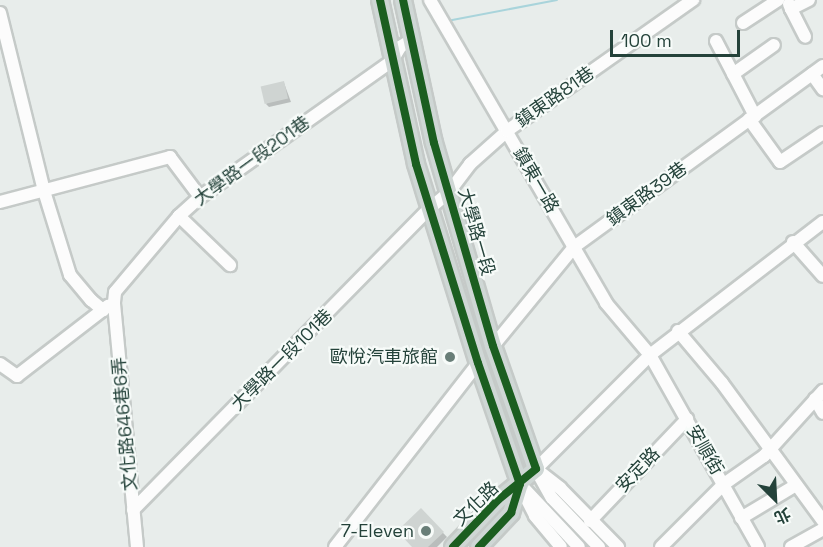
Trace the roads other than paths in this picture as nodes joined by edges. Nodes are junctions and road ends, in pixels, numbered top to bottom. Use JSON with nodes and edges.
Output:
{"nodes":[{"id":1,"x":380,"y":0,"type":"edge"},
{"id":2,"x":403,"y":0,"type":"edge"},
{"id":3,"x":430,"y":0,"type":"edge"},
{"id":4,"x":693,"y":0,"type":"edge"},
{"id":5,"x":778,"y":0,"type":"edge"},
{"id":6,"x":809,"y":0,"type":"edge"},
{"id":7,"x":789,"y":4,"type":"edge"},
{"id":8,"x":0,"y":12,"type":"edge"},
{"id":9,"x":743,"y":23,"type":"dead end"},
{"id":10,"x":805,"y":37,"type":"dead end"},
{"id":11,"x":411,"y":40,"type":"junction"},
{"id":12,"x":716,"y":41,"type":"dead end"},
{"id":13,"x":774,"y":45,"type":"dead end"},
{"id":14,"x":392,"y":61,"type":"junction"},
{"id":15,"x":820,"y":69,"type":"edge"},
{"id":16,"x":733,"y":74,"type":"junction"},
{"id":17,"x":823,"y":89,"type":"edge"},
{"id":18,"x":752,"y":118,"type":"junction"},
{"id":19,"x":507,"y":131,"type":"junction"},
{"id":20,"x":823,"y":133,"type":"edge"},
{"id":21,"x":44,"y":191,"type":"junction"},
{"id":22,"x":449,"y":192,"type":"junction"},
{"id":23,"x":200,"y":197,"type":"junction"},
{"id":24,"x":0,"y":202,"type":"edge"},
{"id":25,"x":429,"y":209,"type":"junction"},
{"id":26,"x":179,"y":216,"type":"junction"},
{"id":27,"x":823,"y":222,"type":"edge"},
{"id":28,"x":793,"y":242,"type":"junction"},
{"id":29,"x":574,"y":247,"type":"junction"},
{"id":30,"x":230,"y":265,"type":"dead end"},
{"id":31,"x":823,"y":276,"type":"edge"},
{"id":32,"x":114,"y":302,"type":"junction"},
{"id":33,"x":103,"y":310,"type":"junction"},
{"id":34,"x":678,"y":331,"type":"junction"},
{"id":35,"x":493,"y":346,"type":"junction"},
{"id":36,"x":650,"y":355,"type":"junction"},
{"id":37,"x":478,"y":363,"type":"junction"},
{"id":38,"x":0,"y":364,"type":"edge"},
{"id":39,"x":819,"y":395,"type":"edge"},
{"id":40,"x":823,"y":413,"type":"edge"},
{"id":41,"x":687,"y":419,"type":"junction"},
{"id":42,"x":770,"y":449,"type":"junction"},
{"id":43,"x":536,"y":469,"type":"junction"},
{"id":44,"x":520,"y":484,"type":"junction"},
{"id":45,"x":724,"y":484,"type":"junction"},
{"id":46,"x":796,"y":485,"type":"junction"},
{"id":47,"x":547,"y":502,"type":"junction"},
{"id":48,"x":133,"y":510,"type":"junction"},
{"id":49,"x":741,"y":518,"type":"junction"},
{"id":50,"x":590,"y":521,"type":"junction"},
{"id":51,"x":823,"y":521,"type":"edge"},
{"id":52,"x":823,"y":529,"type":"edge"},
{"id":53,"x":136,"y":547,"type":"edge"},
{"id":54,"x":334,"y":547,"type":"edge"},
{"id":55,"x":453,"y":547,"type":"edge"},
{"id":56,"x":479,"y":547,"type":"edge"},
{"id":57,"x":561,"y":547,"type":"edge"},
{"id":58,"x":579,"y":547,"type":"edge"},
{"id":59,"x":599,"y":547,"type":"edge"},
{"id":60,"x":618,"y":547,"type":"edge"},
{"id":61,"x":661,"y":547,"type":"edge"},
{"id":62,"x":758,"y":547,"type":"edge"},
{"id":63,"x":790,"y":547,"type":"edge"}],
"edges":[{"from":1,"to":14,"type":"main road","name":"大學路一段"},
{"from":2,"to":11,"type":"main road","name":"大學路一段"},
{"from":3,"to":19,"type":"street","name":"鎮東一路"},
{"from":4,"to":19,"type":"street","name":"鎮東路81巷"},
{"from":5,"to":9,"type":"street"},
{"from":6,"to":7,"type":"street"},
{"from":7,"to":10,"type":"street"},
{"from":8,"to":21,"type":"street"},
{"from":11,"to":14,"type":"street","name":"大學路一段201巷"},
{"from":11,"to":22,"type":"main road","name":"大學路一段"},
{"from":12,"to":16,"type":"street"},
{"from":13,"to":16,"type":"street"},
{"from":14,"to":23,"type":"street","name":"大學路一段201巷"},
{"from":14,"to":25,"type":"main road","name":"大學路一段"},
{"from":15,"to":17,"type":"street"},
{"from":15,"to":18,"type":"street","name":"鎮東路39巷"},
{"from":16,"to":18,"type":"street"},
{"from":18,"to":20,"type":"street"},
{"from":18,"to":29,"type":"street","name":"鎮東路39巷"},
{"from":19,"to":22,"type":"street","name":"鎮東路81巷"},
{"from":19,"to":29,"type":"street","name":"鎮東一路"},
{"from":21,"to":23,"type":"street"},
{"from":21,"to":24,"type":"street"},
{"from":21,"to":33,"type":"street"},
{"from":22,"to":25,"type":"street","name":"鎮東路81巷"},
{"from":22,"to":35,"type":"main road","name":"大學路一段"},
{"from":23,"to":26,"type":"street","name":"大學路一段201巷"},
{"from":25,"to":37,"type":"main road","name":"大學路一段"},
{"from":25,"to":48,"type":"street","name":"大學路一段101巷"},
{"from":26,"to":30,"type":"street"},
{"from":26,"to":32,"type":"street","name":"大學路一段201巷"},
{"from":27,"to":28,"type":"street","name":"文化路"},
{"from":28,"to":31,"type":"street"},
{"from":28,"to":34,"type":"street","name":"文化路"},
{"from":29,"to":35,"type":"street","name":"鎮東路39巷"},
{"from":29,"to":36,"type":"street","name":"鎮東一路"},
{"from":32,"to":33,"type":"street"},
{"from":32,"to":48,"type":"street","name":"文化路646巷6弄"},
{"from":33,"to":38,"type":"street"},
{"from":34,"to":36,"type":"street","name":"文化路"},
{"from":34,"to":42,"type":"street"},
{"from":35,"to":43,"type":"main road","name":"大學路一段"},
{"from":36,"to":41,"type":"street","name":"安順街"},
{"from":36,"to":43,"type":"street","name":"文化路"},
{"from":37,"to":44,"type":"main road","name":"大學路一段"},
{"from":37,"to":54,"type":"street"},
{"from":39,"to":40,"type":"street"},
{"from":39,"to":42,"type":"street"},
{"from":41,"to":45,"type":"street","name":"安順街"},
{"from":41,"to":50,"type":"street","name":"安定路"},
{"from":42,"to":45,"type":"street"},
{"from":42,"to":46,"type":"street"},
{"from":43,"to":44,"type":"main road","name":"文化路"},
{"from":43,"to":47,"type":"street"},
{"from":43,"to":50,"type":"street"},
{"from":44,"to":47,"type":"street"},
{"from":44,"to":55,"type":"main road","name":"文化路"},
{"from":44,"to":56,"type":"main road","name":"文化路"},
{"from":44,"to":57,"type":"street"},
{"from":45,"to":49,"type":"street","name":"安順街"},
{"from":45,"to":61,"type":"street"},
{"from":46,"to":49,"type":"street"},
{"from":46,"to":51,"type":"street"},
{"from":47,"to":58,"type":"street"},
{"from":47,"to":59,"type":"street"},
{"from":48,"to":53,"type":"street","name":"文化路646巷6弄"},
{"from":49,"to":62,"type":"street","name":"安順街"},
{"from":50,"to":60,"type":"street"},
{"from":52,"to":63,"type":"street"}]}
